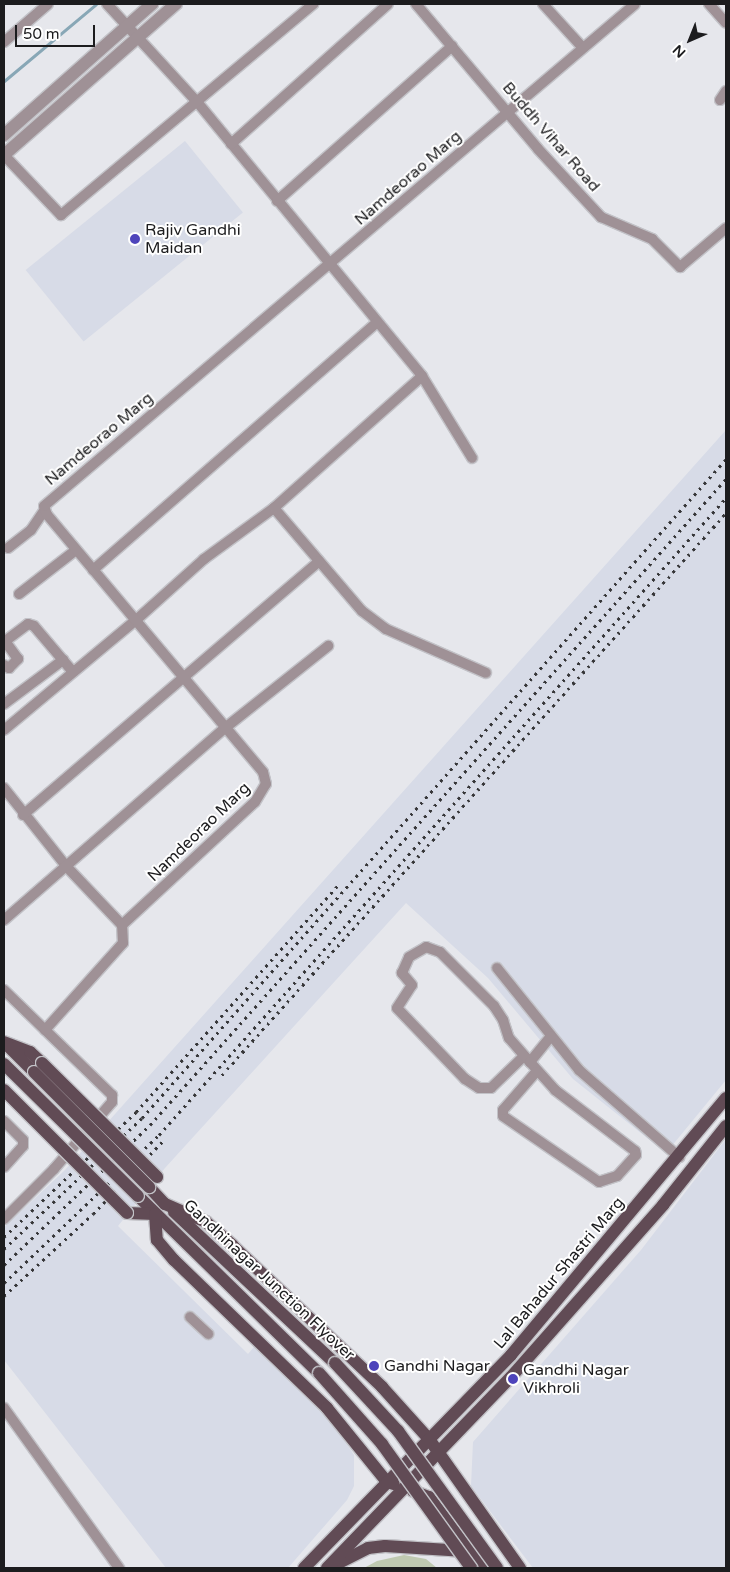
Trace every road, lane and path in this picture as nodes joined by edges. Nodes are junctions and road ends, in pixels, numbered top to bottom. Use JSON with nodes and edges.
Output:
{"nodes":[{"id":1,"x":48,"y":4,"type":"edge"},
{"id":2,"x":152,"y":4,"type":"edge"},
{"id":3,"x":176,"y":4,"type":"edge"},
{"id":4,"x":313,"y":4,"type":"edge"},
{"id":5,"x":388,"y":4,"type":"edge"},
{"id":6,"x":416,"y":4,"type":"edge"},
{"id":7,"x":543,"y":4,"type":"edge"},
{"id":8,"x":633,"y":4,"type":"edge"},
{"id":9,"x":708,"y":4,"type":"edge"},
{"id":10,"x":108,"y":5,"type":"edge"},
{"id":11,"x":726,"y":23,"type":"edge"},
{"id":12,"x":127,"y":26,"type":"junction"},
{"id":13,"x":136,"y":37,"type":"junction"},
{"id":14,"x":4,"y":42,"type":"edge"},
{"id":15,"x":452,"y":46,"type":"junction"},
{"id":16,"x":582,"y":48,"type":"junction"},
{"id":17,"x":198,"y":103,"type":"junction"},
{"id":18,"x":508,"y":111,"type":"junction"},
{"id":19,"x":4,"y":135,"type":"edge"},
{"id":20,"x":231,"y":144,"type":"junction"},
{"id":21,"x":4,"y":155,"type":"edge"},
{"id":22,"x":277,"y":201,"type":"junction"},
{"id":23,"x":726,"y":228,"type":"edge"},
{"id":24,"x":329,"y":265,"type":"junction"},
{"id":25,"x":377,"y":322,"type":"junction"},
{"id":26,"x":422,"y":376,"type":"junction"},
{"id":27,"x":472,"y":458,"type":"dead end"},
{"id":28,"x":274,"y":508,"type":"junction"},
{"id":29,"x":44,"y":511,"type":"junction"},
{"id":30,"x":8,"y":548,"type":"dead end"},
{"id":31,"x":76,"y":550,"type":"junction"},
{"id":32,"x":319,"y":561,"type":"junction"},
{"id":33,"x":93,"y":570,"type":"junction"},
{"id":34,"x":18,"y":594,"type":"dead end"},
{"id":35,"x":135,"y":621,"type":"junction"},
{"id":36,"x":4,"y":642,"type":"edge"},
{"id":37,"x":328,"y":646,"type":"dead end"},
{"id":38,"x":63,"y":660,"type":"junction"},
{"id":39,"x":4,"y":665,"type":"edge"},
{"id":40,"x":73,"y":672,"type":"junction"},
{"id":41,"x":486,"y":673,"type":"dead end"},
{"id":42,"x":182,"y":678,"type":"junction"},
{"id":43,"x":4,"y":704,"type":"edge"},
{"id":44,"x":225,"y":728,"type":"junction"},
{"id":45,"x":4,"y":730,"type":"edge"},
{"id":46,"x":4,"y":788,"type":"edge"},
{"id":47,"x":23,"y":815,"type":"junction"},
{"id":48,"x":66,"y":866,"type":"junction"},
{"id":49,"x":4,"y":920,"type":"edge"},
{"id":50,"x":122,"y":925,"type":"junction"},
{"id":51,"x":497,"y":968,"type":"dead end"},
{"id":52,"x":4,"y":990,"type":"edge"},
{"id":53,"x":45,"y":1030,"type":"junction"},
{"id":54,"x":551,"y":1036,"type":"junction"},
{"id":55,"x":4,"y":1042,"type":"edge"},
{"id":56,"x":527,"y":1059,"type":"junction"},
{"id":57,"x":4,"y":1064,"type":"edge"},
{"id":58,"x":38,"y":1067,"type":"junction"},
{"id":59,"x":536,"y":1072,"type":"junction"},
{"id":60,"x":4,"y":1090,"type":"edge"},
{"id":61,"x":726,"y":1098,"type":"edge"},
{"id":62,"x":4,"y":1120,"type":"edge"},
{"id":63,"x":726,"y":1126,"type":"edge"},
{"id":64,"x":678,"y":1157,"type":"junction"},
{"id":65,"x":4,"y":1167,"type":"edge"},
{"id":66,"x":165,"y":1204,"type":"junction"},
{"id":67,"x":155,"y":1214,"type":"junction"},
{"id":68,"x":4,"y":1219,"type":"edge"},
{"id":69,"x":190,"y":1317,"type":"dead end"},
{"id":70,"x":208,"y":1334,"type":"dead end"},
{"id":71,"x":511,"y":1355,"type":"junction"},
{"id":72,"x":522,"y":1365,"type":"junction"},
{"id":73,"x":464,"y":1404,"type":"junction"},
{"id":74,"x":4,"y":1408,"type":"edge"},
{"id":75,"x":474,"y":1415,"type":"junction"},
{"id":76,"x":8,"y":1421,"type":"edge"},
{"id":77,"x":429,"y":1439,"type":"junction"},
{"id":78,"x":439,"y":1452,"type":"junction"},
{"id":79,"x":387,"y":1482,"type":"junction"},
{"id":80,"x":404,"y":1488,"type":"junction"},
{"id":81,"x":470,"y":1551,"type":"junction"},
{"id":82,"x":119,"y":1568,"type":"edge"},
{"id":83,"x":304,"y":1568,"type":"edge"},
{"id":84,"x":328,"y":1568,"type":"edge"},
{"id":85,"x":471,"y":1568,"type":"edge"},
{"id":86,"x":482,"y":1568,"type":"edge"},
{"id":87,"x":497,"y":1568,"type":"edge"},
{"id":88,"x":520,"y":1568,"type":"edge"}],
"edges":[{"from":1,"to":14,"type":"street"},
{"from":2,"to":12,"type":"street"},
{"from":3,"to":13,"type":"street"},
{"from":4,"to":17,"type":"street"},
{"from":5,"to":20,"type":"street"},
{"from":6,"to":15,"type":"street","name":"Buddh Vihar Road"},
{"from":7,"to":16,"type":"street"},
{"from":8,"to":16,"type":"street","name":"Namdeorao Marg"},
{"from":9,"to":11,"type":"street"},
{"from":10,"to":12,"type":"street"},
{"from":12,"to":13,"type":"street"},
{"from":12,"to":19,"type":"street"},
{"from":13,"to":17,"type":"street"},
{"from":13,"to":21,"type":"street"},
{"from":15,"to":18,"type":"street","name":"Buddh Vihar Road"},
{"from":15,"to":22,"type":"street"},
{"from":16,"to":18,"type":"street","name":"Namdeorao Marg"},
{"from":17,"to":20,"type":"street"},
{"from":17,"to":21,"type":"street"},
{"from":18,"to":23,"type":"street","name":"Buddh Vihar Road"},
{"from":18,"to":24,"type":"street","name":"Namdeorao Marg"},
{"from":20,"to":22,"type":"street"},
{"from":22,"to":24,"type":"street"},
{"from":24,"to":25,"type":"street"},
{"from":24,"to":29,"type":"street","name":"Namdeorao Marg"},
{"from":25,"to":26,"type":"street"},
{"from":25,"to":33,"type":"street"},
{"from":26,"to":27,"type":"street"},
{"from":26,"to":28,"type":"street"},
{"from":28,"to":32,"type":"street"},
{"from":28,"to":35,"type":"street"},
{"from":29,"to":30,"type":"street"},
{"from":29,"to":31,"type":"street","name":"Namdeorao Marg"},
{"from":31,"to":33,"type":"street","name":"Namdeorao Marg"},
{"from":31,"to":34,"type":"street"},
{"from":32,"to":41,"type":"street"},
{"from":32,"to":42,"type":"street"},
{"from":33,"to":35,"type":"street","name":"Namdeorao Marg"},
{"from":35,"to":40,"type":"street"},
{"from":35,"to":42,"type":"street","name":"Namdeorao Marg"},
{"from":36,"to":38,"type":"street"},
{"from":36,"to":39,"type":"street"},
{"from":37,"to":44,"type":"street"},
{"from":38,"to":40,"type":"street"},
{"from":38,"to":43,"type":"street"},
{"from":40,"to":45,"type":"street"},
{"from":42,"to":44,"type":"street","name":"Namdeorao Marg"},
{"from":42,"to":47,"type":"street"},
{"from":44,"to":48,"type":"street"},
{"from":44,"to":50,"type":"street","name":"Namdeorao Marg"},
{"from":46,"to":47,"type":"street"},
{"from":47,"to":48,"type":"street"},
{"from":48,"to":49,"type":"street"},
{"from":48,"to":50,"type":"street"},
{"from":50,"to":53,"type":"street"},
{"from":51,"to":54,"type":"street"},
{"from":52,"to":53,"type":"street"},
{"from":53,"to":68,"type":"street"},
{"from":54,"to":56,"type":"street"},
{"from":54,"to":64,"type":"street"},
{"from":55,"to":58,"type":"main road"},
{"from":56,"to":56,"type":"street"},
{"from":56,"to":59,"type":"street"},
{"from":57,"to":67,"type":"main road","name":"Gandhinagar Junction Flyover","bridge":true},
{"from":58,"to":66,"type":"main road","name":"Gandhinagar Junction Flyover","bridge":true},
{"from":58,"to":66,"type":"main road","bridge":true},
{"from":59,"to":59,"type":"street"},
{"from":60,"to":67,"type":"main road","bridge":true},
{"from":61,"to":64,"type":"main road","name":"Lal Bahadur Shastri Marg"},
{"from":62,"to":65,"type":"street"},
{"from":63,"to":72,"type":"main road","name":"Lal Bahadur Shastri Marg"},
{"from":64,"to":71,"type":"main road","name":"Lal Bahadur Shastri Marg"},
{"from":66,"to":77,"type":"main road"},
{"from":66,"to":87,"type":"main road","name":"Gandhinagar Junction Flyover","bridge":true},
{"from":67,"to":79,"type":"main road"},
{"from":67,"to":85,"type":"main road","name":"Gandhinagar Junction Flyover","bridge":true},
{"from":69,"to":70,"type":"street"},
{"from":71,"to":72,"type":"main road"},
{"from":71,"to":73,"type":"main road","name":"Lal Bahadur Shastri Marg"},
{"from":72,"to":75,"type":"main road","name":"Lal Bahadur Shastri Marg"},
{"from":73,"to":75,"type":"main road"},
{"from":73,"to":77,"type":"main road","name":"Lal Bahadur Shastri Marg"},
{"from":74,"to":76,"type":"street"},
{"from":75,"to":78,"type":"main road","name":"Lal Bahadur Shastri Marg"},
{"from":76,"to":82,"type":"street"},
{"from":77,"to":78,"type":"main road"},
{"from":77,"to":79,"type":"main road","name":"Lal Bahadur Shastri Marg"},
{"from":78,"to":80,"type":"main road","name":"Lal Bahadur Shastri Marg"},
{"from":78,"to":88,"type":"main road"},
{"from":79,"to":80,"type":"main road"},
{"from":79,"to":83,"type":"main road","name":"Lal Bahadur Shastri Marg"},
{"from":80,"to":81,"type":"main road"},
{"from":80,"to":84,"type":"main road","name":"Lal Bahadur Shastri Marg"},
{"from":81,"to":84,"type":"main road"},
{"from":81,"to":86,"type":"main road"}]}
